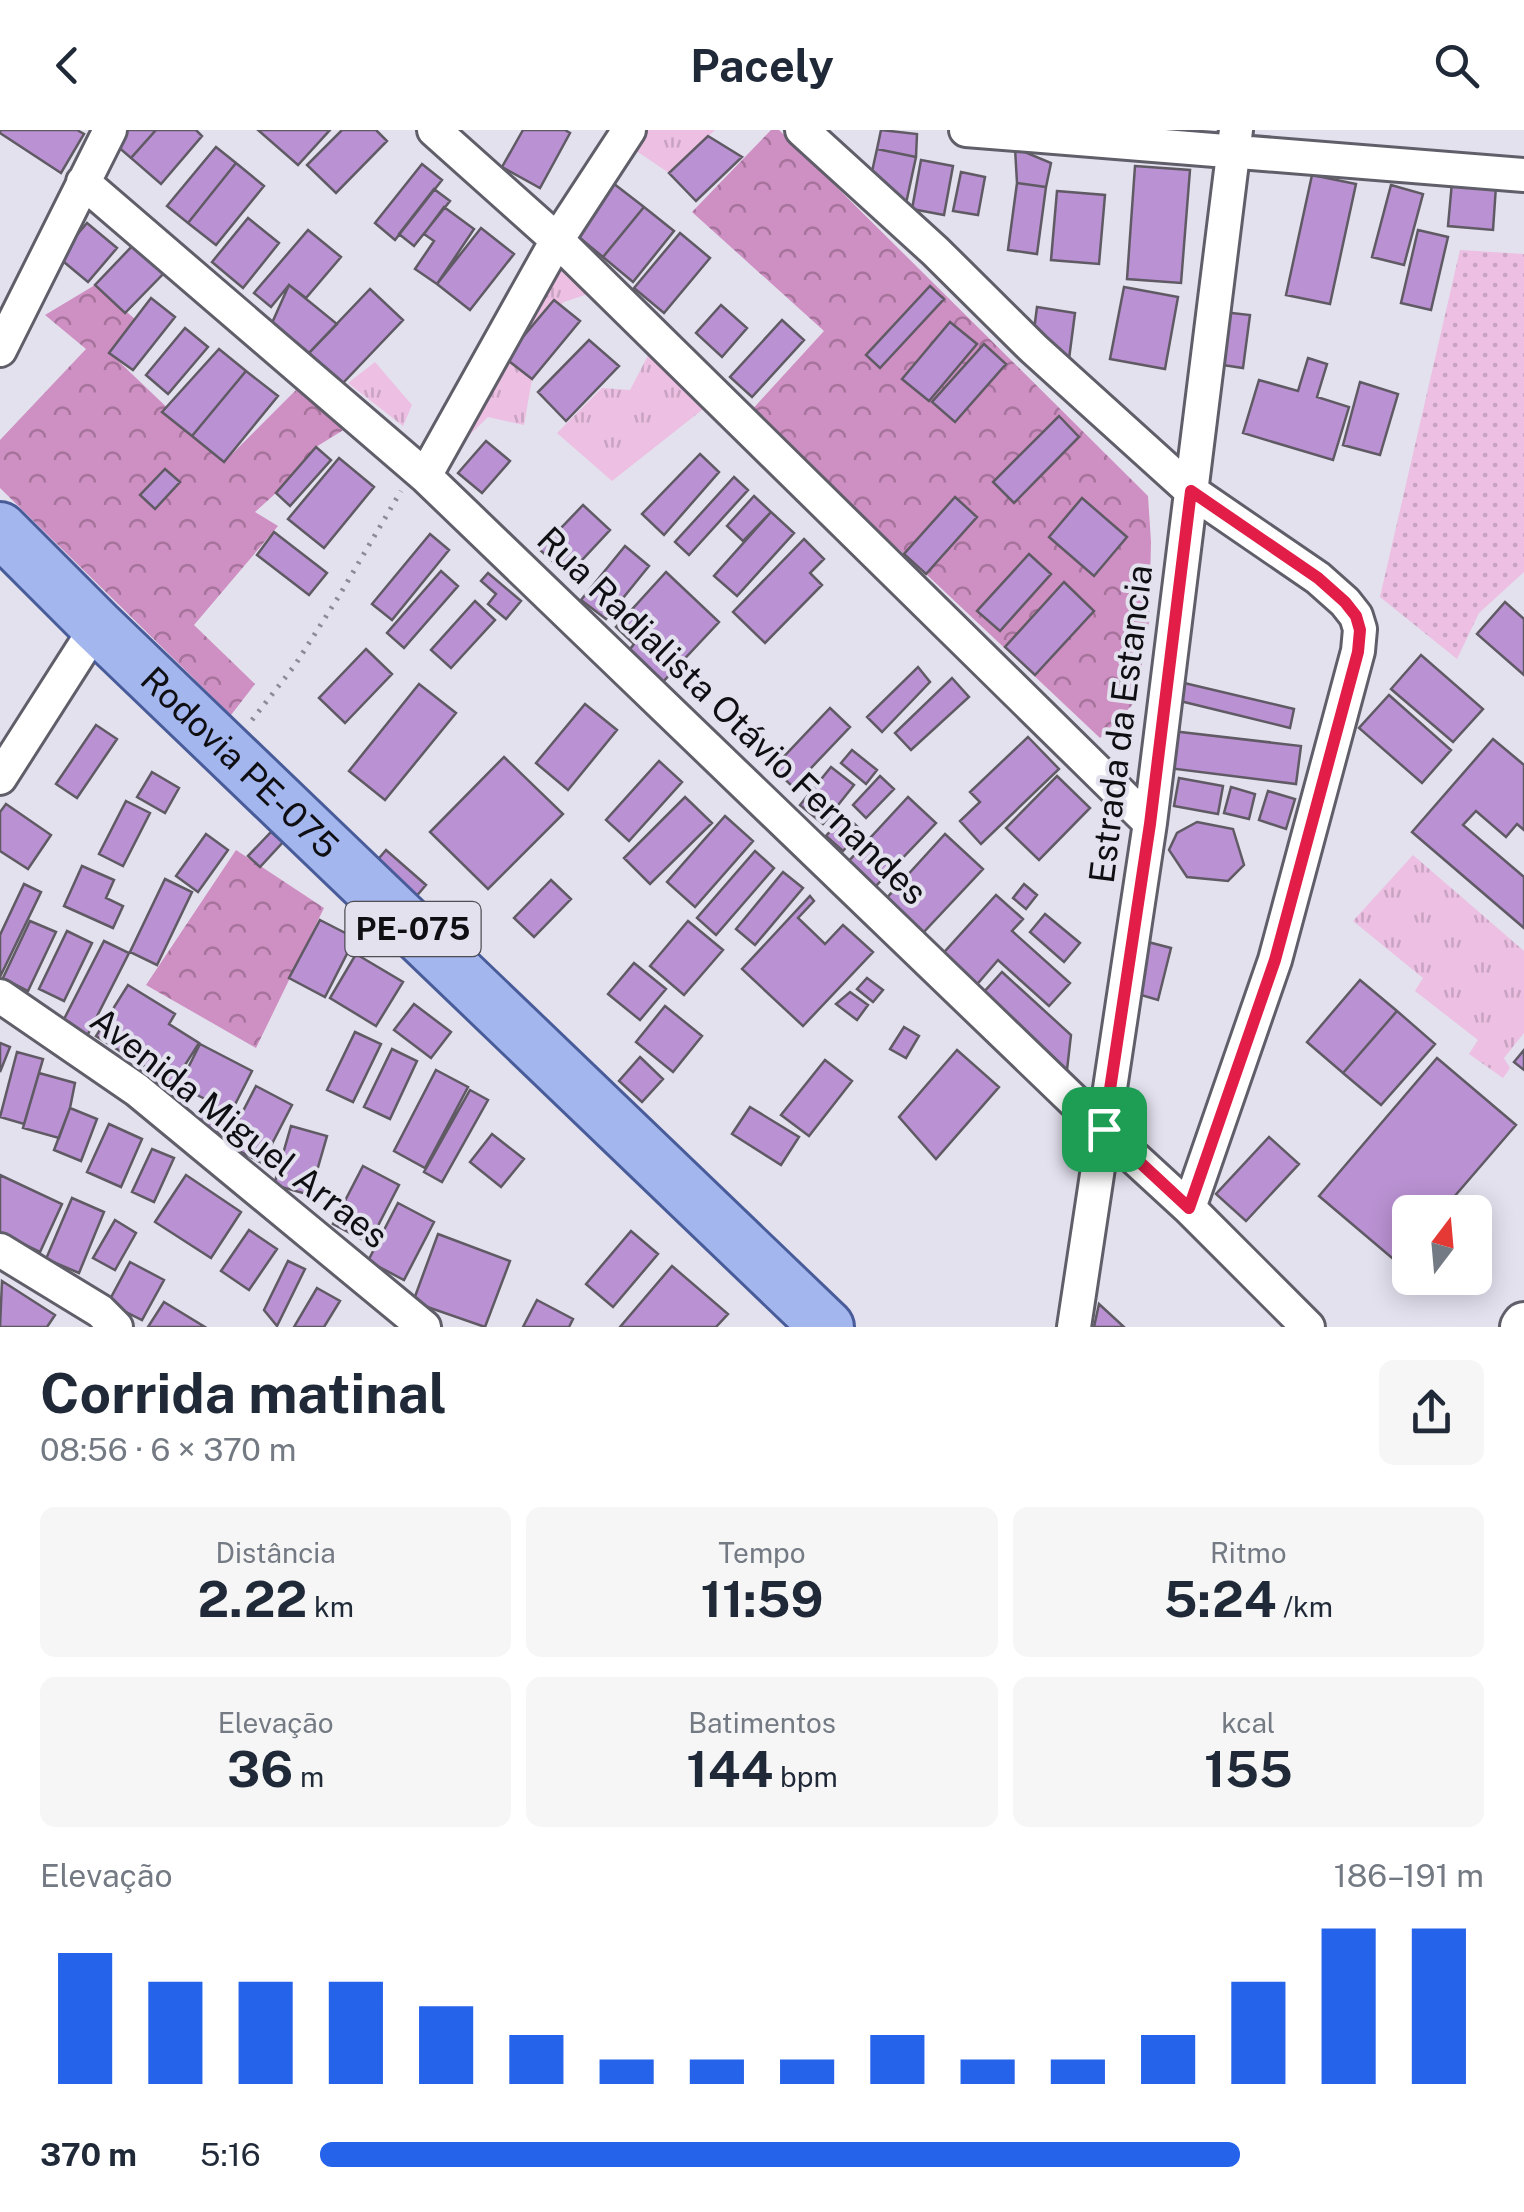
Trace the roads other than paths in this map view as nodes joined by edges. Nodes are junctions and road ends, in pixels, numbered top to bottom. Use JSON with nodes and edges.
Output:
{"nodes":[{"id":1,"x":110,"y":130,"type":"edge"},
{"id":2,"x":434,"y":130,"type":"edge"},
{"id":3,"x":629,"y":130,"type":"edge"},
{"id":4,"x":802,"y":130,"type":"edge"},
{"id":5,"x":966,"y":130,"type":"edge"},
{"id":6,"x":1235,"y":141,"type":"edge"},
{"id":7,"x":1524,"y":175,"type":"edge"},
{"id":8,"x":83,"y":182,"type":"junction"},
{"id":9,"x":557,"y":240,"type":"junction"},
{"id":10,"x":0,"y":350,"type":"edge"},
{"id":11,"x":420,"y":471,"type":"junction"},
{"id":12,"x":1191,"y":491,"type":"junction"},
{"id":13,"x":0,"y":529,"type":"edge"},
{"id":14,"x":97,"y":626,"type":"junction"},
{"id":15,"x":0,"y":778,"type":"edge"},
{"id":16,"x":1150,"y":824,"type":"junction"},
{"id":17,"x":0,"y":996,"type":"edge"},
{"id":18,"x":1104,"y":1129,"type":"junction"},
{"id":19,"x":1189,"y":1208,"type":"junction"},
{"id":20,"x":0,"y":1250,"type":"edge"},
{"id":21,"x":116,"y":1327,"type":"edge"},
{"id":22,"x":424,"y":1327,"type":"edge"},
{"id":23,"x":827,"y":1327,"type":"edge"},
{"id":24,"x":1074,"y":1327,"type":"edge"},
{"id":25,"x":1308,"y":1327,"type":"edge"}],
"edges":[{"from":1,"to":8,"type":"street"},
{"from":2,"to":9,"type":"street"},
{"from":3,"to":9,"type":"street"},
{"from":4,"to":12,"type":"street"},
{"from":5,"to":6,"type":"street"},
{"from":6,"to":7,"type":"street"},
{"from":6,"to":12,"type":"street","name":"Estrada da Estancia"},
{"from":8,"to":10,"type":"street"},
{"from":8,"to":11,"type":"street","name":"Rua Radialista Otávio Fernandes"},
{"from":9,"to":11,"type":"street"},
{"from":9,"to":16,"type":"street"},
{"from":11,"to":18,"type":"street","name":"Rua Radialista Otávio Fernandes"},
{"from":12,"to":16,"type":"street","name":"Estrada da Estancia"},
{"from":12,"to":19,"type":"street"},
{"from":13,"to":14,"type":"main road","name":"Rodovia PE-075","number":"PE-075"},
{"from":14,"to":15,"type":"street"},
{"from":14,"to":23,"type":"main road","name":"Rodovia PE-075","number":"PE-075"},
{"from":16,"to":18,"type":"street","name":"Estrada da Estancia"},
{"from":17,"to":22,"type":"street","name":"Avenida Miguel Arraes"},
{"from":18,"to":19,"type":"street","name":"Rua Radialista Otávio Fernandes"},
{"from":18,"to":24,"type":"street","name":"Estrada da Estancia"},
{"from":19,"to":25,"type":"street","name":"Rua Radialista Otávio Fernandes"},
{"from":20,"to":21,"type":"street"}]}
